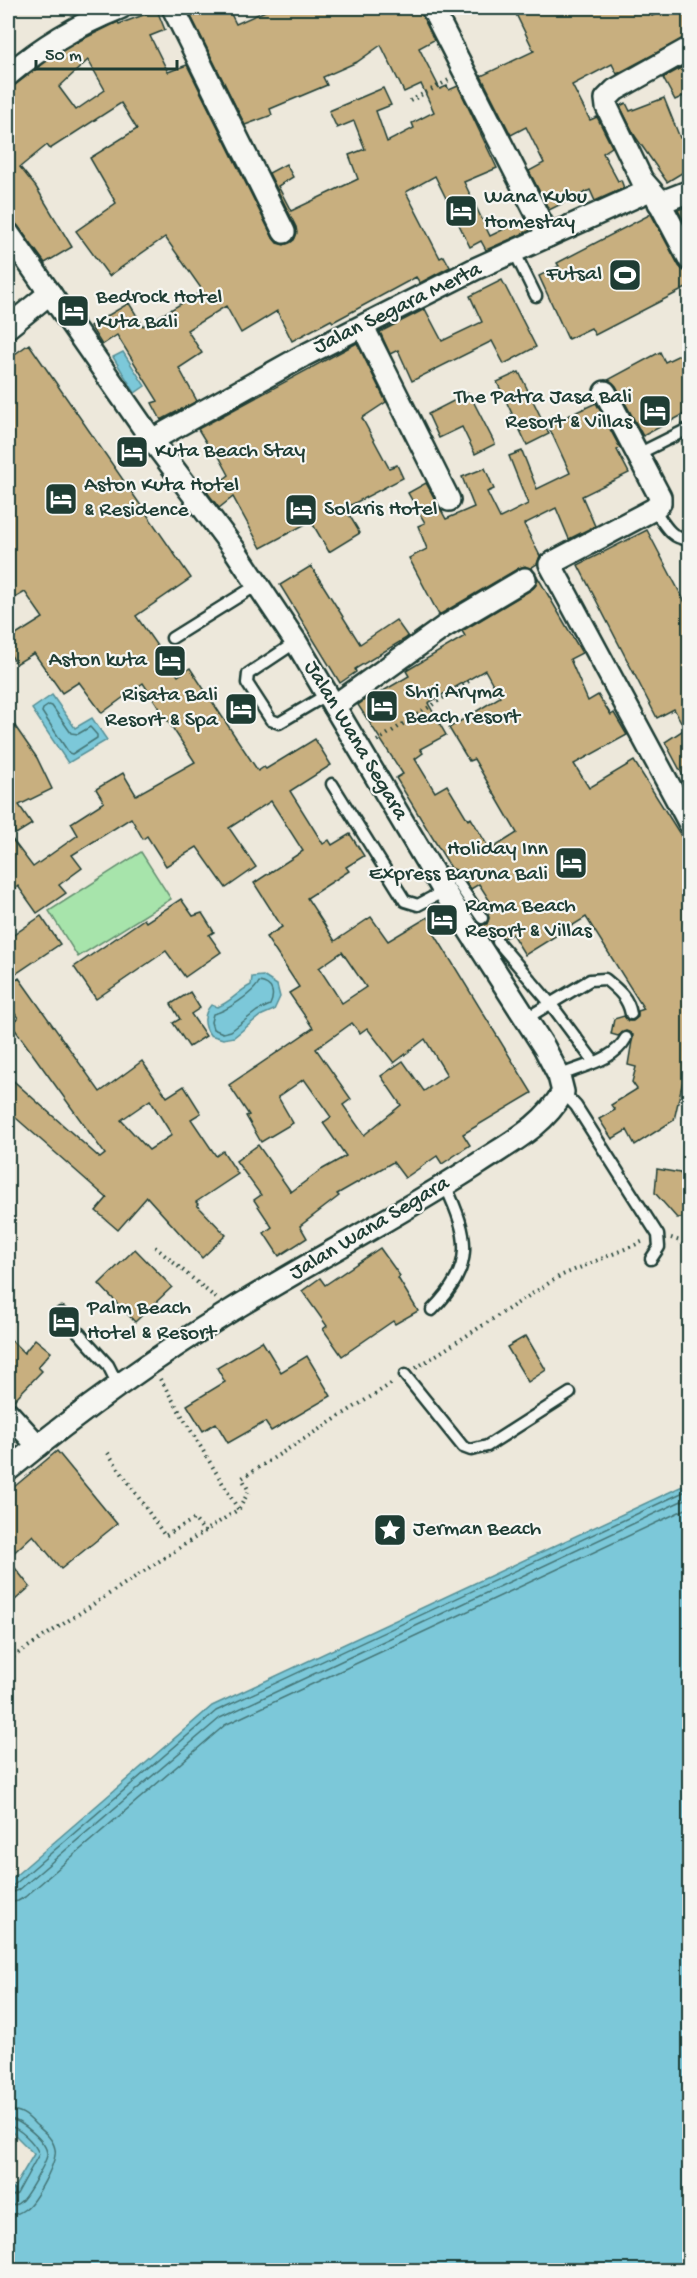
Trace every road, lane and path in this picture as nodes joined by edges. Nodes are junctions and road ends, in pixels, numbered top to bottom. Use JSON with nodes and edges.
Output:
{"nodes":[{"id":1,"x":120,"y":8,"type":"edge"},
{"id":2,"x":173,"y":8,"type":"edge"},
{"id":3,"x":432,"y":8,"type":"edge"},
{"id":4,"x":690,"y":48,"type":"edge"},
{"id":5,"x":464,"y":71,"type":"junction"},
{"id":6,"x":8,"y":75,"type":"edge"},
{"id":7,"x":410,"y":101,"type":"dead end"},
{"id":8,"x":690,"y":191,"type":"edge"},
{"id":9,"x":655,"y":196,"type":"junction"},
{"id":10,"x":284,"y":232,"type":"dead end"},
{"id":11,"x":8,"y":233,"type":"edge"},
{"id":12,"x":548,"y":236,"type":"junction"},
{"id":13,"x":515,"y":253,"type":"junction"},
{"id":14,"x":690,"y":260,"type":"edge"},
{"id":15,"x":50,"y":293,"type":"junction"},
{"id":16,"x":536,"y":296,"type":"dead end"},
{"id":17,"x":8,"y":327,"type":"edge"},
{"id":18,"x":363,"y":327,"type":"junction"},
{"id":19,"x":605,"y":392,"type":"dead end"},
{"id":20,"x":690,"y":428,"type":"edge"},
{"id":21,"x":152,"y":440,"type":"junction"},
{"id":22,"x":638,"y":454,"type":"junction"},
{"id":23,"x":449,"y":500,"type":"dead end"},
{"id":24,"x":654,"y":509,"type":"junction"},
{"id":25,"x":690,"y":539,"type":"edge"},
{"id":26,"x":525,"y":579,"type":"dead end"},
{"id":27,"x":258,"y":585,"type":"junction"},
{"id":28,"x":172,"y":638,"type":"dead end"},
{"id":29,"x":296,"y":642,"type":"junction"},
{"id":30,"x":472,"y":680,"type":"dead end"},
{"id":31,"x":331,"y":700,"type":"junction"},
{"id":32,"x":372,"y":745,"type":"dead end"},
{"id":33,"x":332,"y":783,"type":"dead end"},
{"id":34,"x":690,"y":824,"type":"edge"},
{"id":35,"x":440,"y":883,"type":"junction"},
{"id":36,"x":482,"y":918,"type":"dead end"},
{"id":37,"x":498,"y":942,"type":"dead end"},
{"id":38,"x":550,"y":1003,"type":"junction"},
{"id":39,"x":631,"y":1014,"type":"dead end"},
{"id":40,"x":525,"y":1019,"type":"junction"},
{"id":41,"x":626,"y":1038,"type":"dead end"},
{"id":42,"x":594,"y":1062,"type":"junction"},
{"id":43,"x":561,"y":1084,"type":"junction"},
{"id":44,"x":445,"y":1185,"type":"junction"},
{"id":45,"x":658,"y":1235,"type":"junction"},
{"id":46,"x":155,"y":1247,"type":"dead end"},
{"id":47,"x":651,"y":1259,"type":"dead end"},
{"id":48,"x":432,"y":1310,"type":"dead end"},
{"id":49,"x":231,"y":1311,"type":"junction"},
{"id":50,"x":61,"y":1313,"type":"dead end"},
{"id":51,"x":151,"y":1364,"type":"junction"},
{"id":52,"x":405,"y":1375,"type":"junction"},
{"id":53,"x":118,"y":1385,"type":"junction"},
{"id":54,"x":570,"y":1393,"type":"dead end"},
{"id":55,"x":8,"y":1413,"type":"edge"},
{"id":56,"x":38,"y":1446,"type":"junction"},
{"id":57,"x":108,"y":1453,"type":"dead end"},
{"id":58,"x":8,"y":1470,"type":"edge"},
{"id":59,"x":239,"y":1509,"type":"junction"},
{"id":60,"x":205,"y":1532,"type":"junction"},
{"id":61,"x":8,"y":1660,"type":"edge"}],
"edges":[{"from":1,"to":6,"type":"street"},
{"from":2,"to":10,"type":"street"},
{"from":3,"to":5,"type":"street"},
{"from":4,"to":9,"type":"street"},
{"from":5,"to":7,"type":"path"},
{"from":5,"to":12,"type":"street"},
{"from":8,"to":9,"type":"street","name":"Jalan Segara Merta"},
{"from":9,"to":12,"type":"street","name":"Jalan Segara Merta"},
{"from":9,"to":14,"type":"street"},
{"from":11,"to":15,"type":"street","name":"Jalan Wana Segara"},
{"from":12,"to":13,"type":"street","name":"Jalan Segara Merta"},
{"from":13,"to":16,"type":"lane"},
{"from":13,"to":18,"type":"street","name":"Jalan Segara Merta"},
{"from":15,"to":17,"type":"street"},
{"from":15,"to":21,"type":"street","name":"Jalan Wana Segara"},
{"from":18,"to":21,"type":"street","name":"Jalan Segara Merta"},
{"from":18,"to":23,"type":"street"},
{"from":19,"to":22,"type":"street"},
{"from":20,"to":22,"type":"lane"},
{"from":21,"to":27,"type":"street","name":"Jalan Wana Segara"},
{"from":22,"to":24,"type":"street"},
{"from":24,"to":25,"type":"lane"},
{"from":24,"to":34,"type":"street"},
{"from":26,"to":31,"type":"street"},
{"from":27,"to":28,"type":"lane"},
{"from":27,"to":29,"type":"street","name":"Jalan Wana Segara"},
{"from":29,"to":31,"type":"street","name":"Jalan Wana Segara"},
{"from":29,"to":31,"type":"lane"},
{"from":30,"to":32,"type":"path"},
{"from":31,"to":35,"type":"street","name":"Jalan Wana Segara"},
{"from":33,"to":35,"type":"lane"},
{"from":35,"to":36,"type":"lane"},
{"from":35,"to":40,"type":"street","name":"Jalan Wana Segara"},
{"from":37,"to":38,"type":"lane"},
{"from":38,"to":39,"type":"lane"},
{"from":38,"to":40,"type":"lane"},
{"from":38,"to":42,"type":"lane"},
{"from":40,"to":43,"type":"street","name":"Jalan Wana Segara"},
{"from":41,"to":42,"type":"lane"},
{"from":42,"to":43,"type":"lane"},
{"from":43,"to":44,"type":"street","name":"Jalan Wana Segara"},
{"from":43,"to":45,"type":"lane"},
{"from":44,"to":48,"type":"lane"},
{"from":44,"to":49,"type":"street","name":"Jalan Wana Segara"},
{"from":45,"to":47,"type":"lane"},
{"from":45,"to":52,"type":"path"},
{"from":46,"to":49,"type":"path"},
{"from":49,"to":51,"type":"street","name":"Jalan Wana Segara"},
{"from":50,"to":53,"type":"lane"},
{"from":51,"to":53,"type":"street","name":"Jalan Wana Segara"},
{"from":51,"to":59,"type":"path"},
{"from":52,"to":54,"type":"lane"},
{"from":52,"to":59,"type":"path"},
{"from":53,"to":56,"type":"street","name":"Jalan Wana Segara"},
{"from":55,"to":56,"type":"street"},
{"from":56,"to":58,"type":"street","name":"Jalan Wana Segara"},
{"from":57,"to":60,"type":"path"},
{"from":59,"to":60,"type":"path"},
{"from":60,"to":61,"type":"path"}]}
